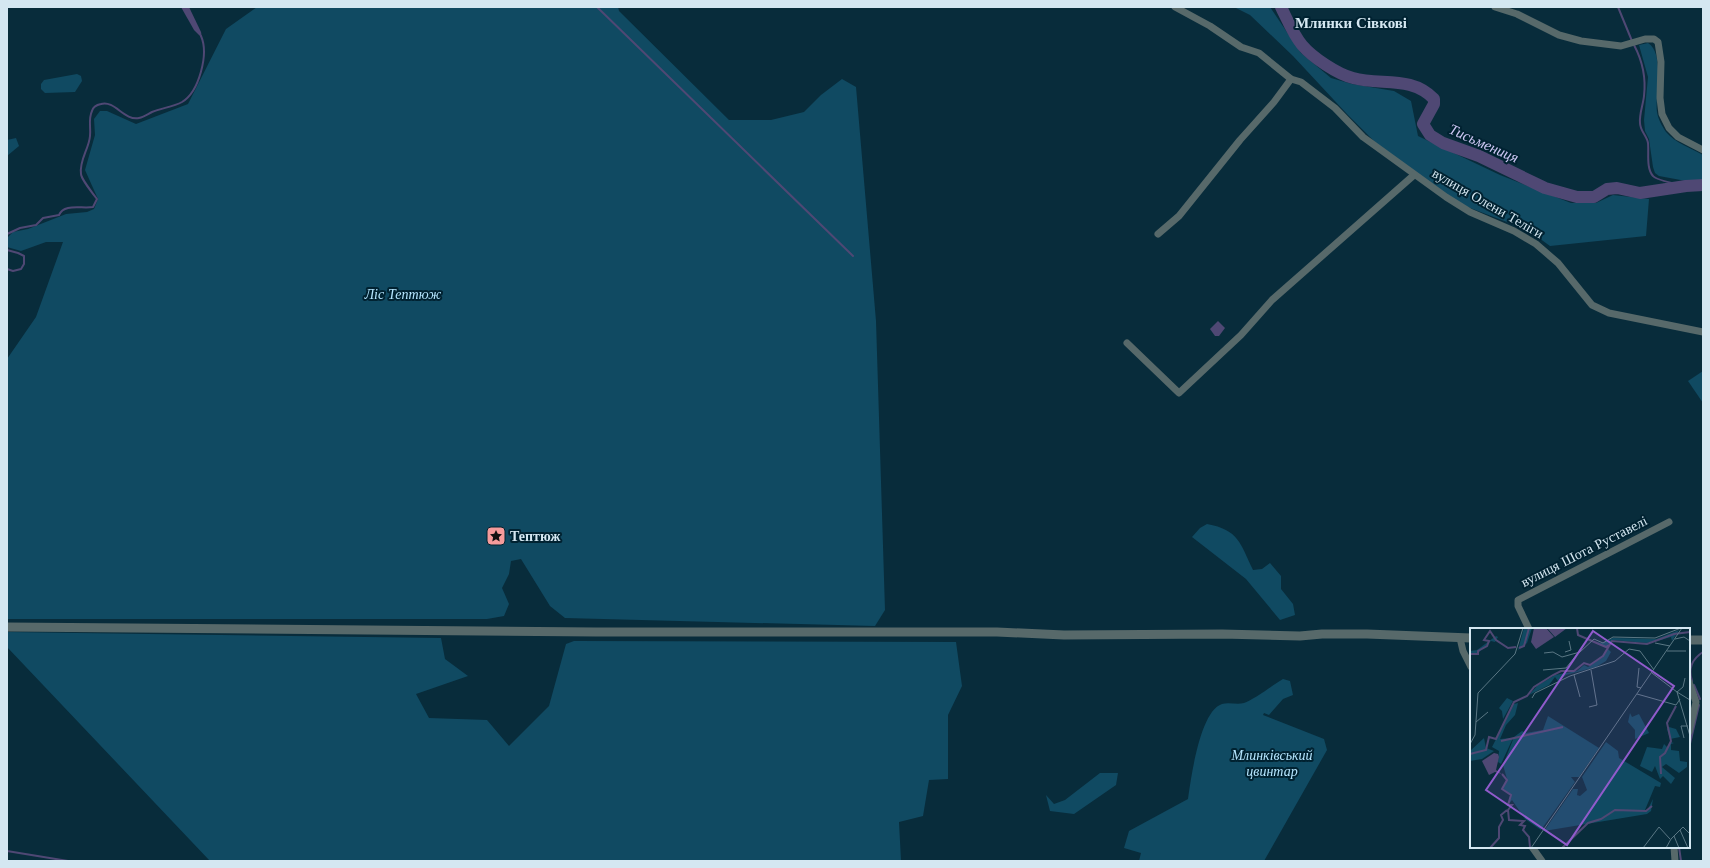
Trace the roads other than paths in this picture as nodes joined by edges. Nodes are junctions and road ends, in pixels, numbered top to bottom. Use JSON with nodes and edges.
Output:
{"nodes":[{"id":1,"x":1174,"y":7,"type":"edge"},
{"id":2,"x":1495,"y":7,"type":"edge"},
{"id":3,"x":1291,"y":79,"type":"junction"},
{"id":4,"x":1703,"y":150,"type":"edge"},
{"id":5,"x":1414,"y":175,"type":"junction"},
{"id":6,"x":1158,"y":234,"type":"dead end"},
{"id":7,"x":1703,"y":332,"type":"edge"},
{"id":8,"x":1127,"y":343,"type":"dead end"},
{"id":9,"x":1669,"y":522,"type":"dead end"},
{"id":10,"x":7,"y":627,"type":"edge"},
{"id":11,"x":1529,"y":628,"type":"edge"},
{"id":12,"x":1460,"y":638,"type":"junction"},
{"id":13,"x":1470,"y":638,"type":"edge"},
{"id":14,"x":1703,"y":640,"type":"edge"},
{"id":15,"x":1690,"y":641,"type":"edge"},
{"id":16,"x":1470,"y":665,"type":"edge"},
{"id":17,"x":1690,"y":685,"type":"edge"},
{"id":18,"x":1690,"y":728,"type":"edge"},
{"id":19,"x":1533,"y":848,"type":"edge"},
{"id":20,"x":1674,"y":848,"type":"edge"},
{"id":21,"x":1542,"y":861,"type":"edge"},
{"id":22,"x":1676,"y":861,"type":"edge"}],
"edges":[{"from":1,"to":3,"type":"street","name":"вулиця Олени Теліги"},
{"from":2,"to":4,"type":"street"},
{"from":3,"to":5,"type":"street","name":"вулиця Олени Теліги"},
{"from":3,"to":6,"type":"street"},
{"from":5,"to":7,"type":"street","name":"вулиця Олени Теліги"},
{"from":5,"to":8,"type":"street"},
{"from":9,"to":11,"type":"street","name":"вулиця Шота Руставелі"},
{"from":10,"to":12,"type":"street"},
{"from":12,"to":13,"type":"street"},
{"from":12,"to":16,"type":"street"},
{"from":14,"to":15,"type":"street"},
{"from":17,"to":18,"type":"street"},
{"from":19,"to":21,"type":"street"},
{"from":20,"to":22,"type":"street"}]}
